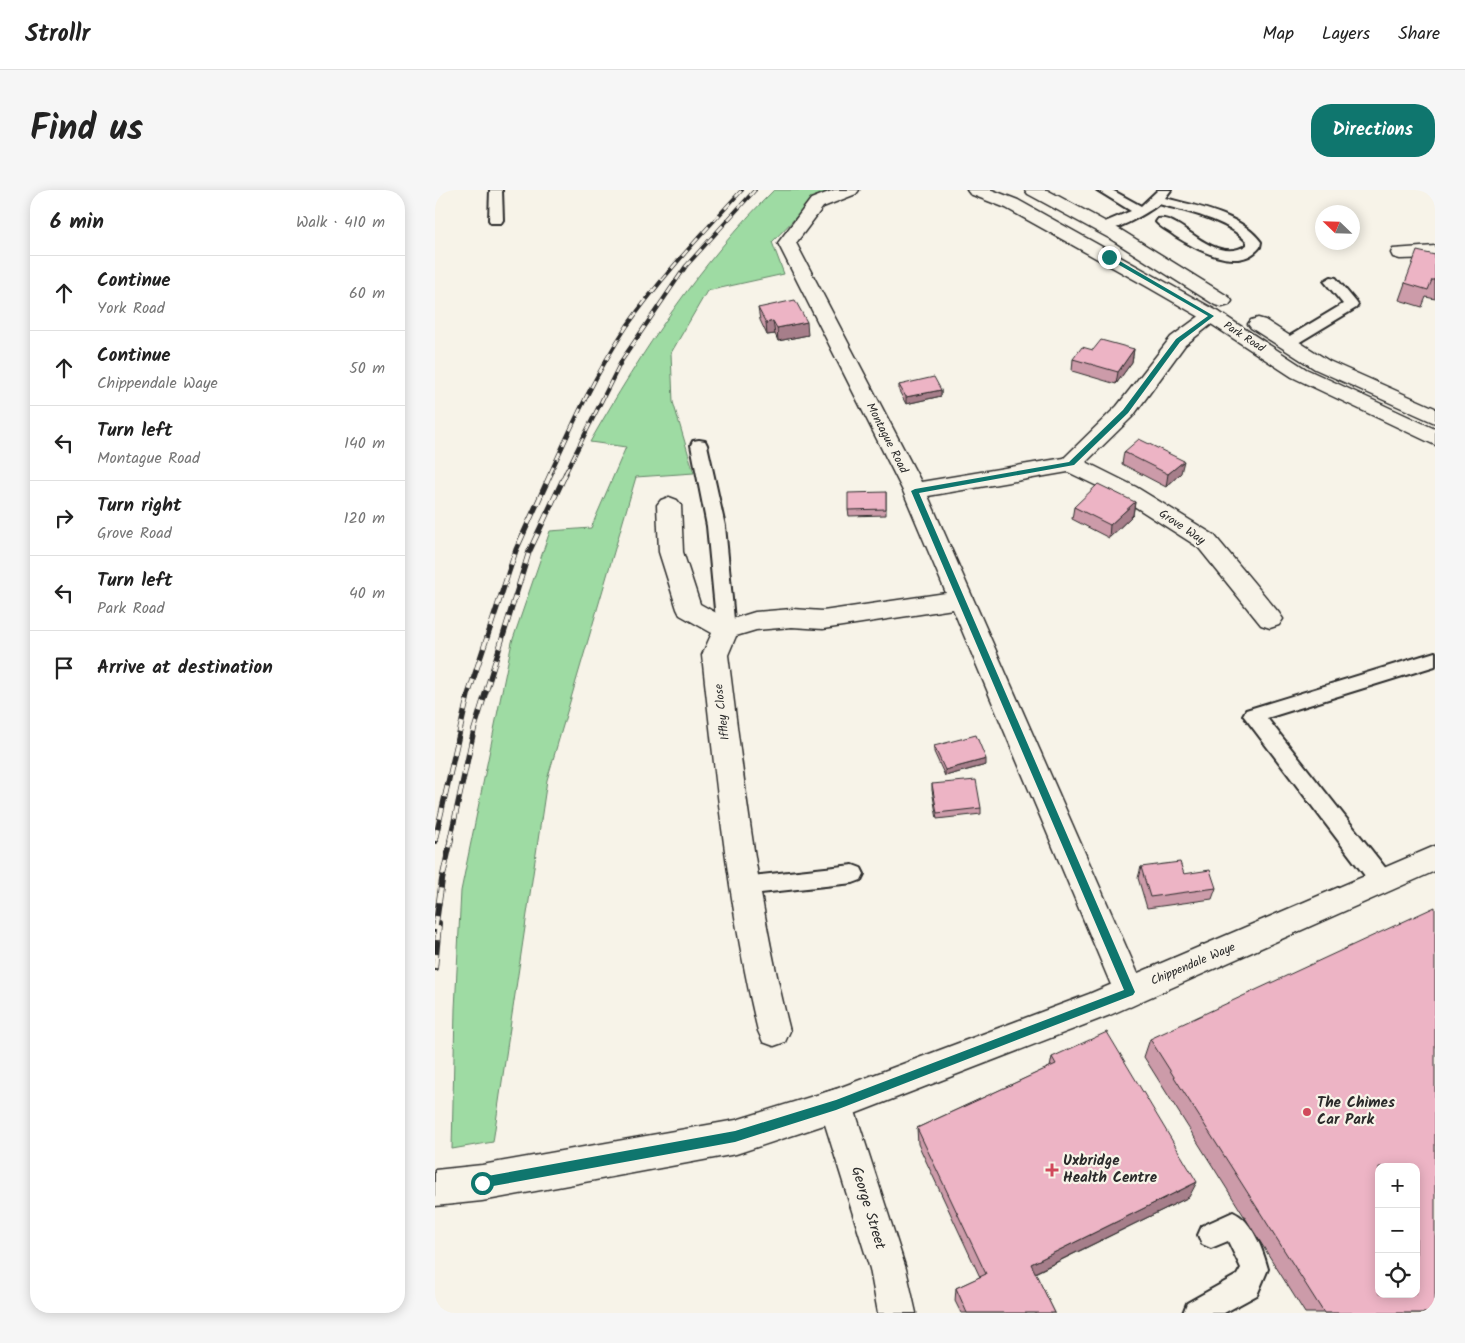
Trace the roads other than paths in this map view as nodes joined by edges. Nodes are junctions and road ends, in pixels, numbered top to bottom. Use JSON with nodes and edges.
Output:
{"nodes":[{"id":1,"x":496,"y":190,"type":"edge"},
{"id":2,"x":850,"y":190,"type":"edge"},
{"id":3,"x":976,"y":190,"type":"edge"},
{"id":4,"x":1034,"y":190,"type":"edge"},
{"id":5,"x":1049,"y":190,"type":"edge"},
{"id":6,"x":1103,"y":190,"type":"edge"},
{"id":7,"x":1161,"y":195,"type":"edge"},
{"id":8,"x":1068,"y":208,"type":"junction"},
{"id":9,"x":1141,"y":211,"type":"junction"},
{"id":10,"x":496,"y":220,"type":"dead end"},
{"id":11,"x":1163,"y":222,"type":"dead end"},
{"id":12,"x":1103,"y":228,"type":"junction"},
{"id":13,"x":1435,"y":252,"type":"edge"},
{"id":14,"x":1399,"y":253,"type":"dead end"},
{"id":15,"x":1331,"y":281,"type":"dead end"},
{"id":16,"x":1211,"y":316,"type":"junction"},
{"id":17,"x":1288,"y":343,"type":"junction"},
{"id":18,"x":1435,"y":416,"type":"edge"},
{"id":19,"x":1435,"y":438,"type":"edge"},
{"id":20,"x":699,"y":445,"type":"dead end"},
{"id":21,"x":1071,"y":464,"type":"junction"},
{"id":22,"x":915,"y":491,"type":"junction"},
{"id":23,"x":669,"y":505,"type":"dead end"},
{"id":24,"x":962,"y":599,"type":"junction"},
{"id":25,"x":1270,"y":619,"type":"dead end"},
{"id":26,"x":727,"y":630,"type":"junction"},
{"id":27,"x":1435,"y":658,"type":"edge"},
{"id":28,"x":1435,"y":858,"type":"edge"},
{"id":29,"x":853,"y":874,"type":"dead end"},
{"id":30,"x":1383,"y":882,"type":"junction"},
{"id":31,"x":743,"y":886,"type":"junction"},
{"id":32,"x":1130,"y":992,"type":"junction"},
{"id":33,"x":774,"y":1031,"type":"dead end"},
{"id":34,"x":836,"y":1105,"type":"junction"},
{"id":35,"x":435,"y":1188,"type":"edge"},
{"id":36,"x":1211,"y":1236,"type":"dead end"},
{"id":37,"x":897,"y":1313,"type":"edge"},
{"id":38,"x":1197,"y":1313,"type":"edge"}],
"edges":[{"from":1,"to":10,"type":"lane"},
{"from":2,"to":22,"type":"street","name":"Montague Road"},
{"from":3,"to":16,"type":"street","name":"Park Road"},
{"from":4,"to":8,"type":"street","name":"Park Road"},
{"from":5,"to":8,"type":"street"},
{"from":6,"to":9,"type":"lane"},
{"from":7,"to":9,"type":"lane"},
{"from":7,"to":11,"type":"lane"},
{"from":8,"to":12,"type":"street","name":"Park Road"},
{"from":9,"to":12,"type":"lane"},
{"from":12,"to":17,"type":"street","name":"Park Road"},
{"from":13,"to":14,"type":"street"},
{"from":15,"to":17,"type":"lane"},
{"from":16,"to":19,"type":"street","name":"Park Road"},
{"from":16,"to":21,"type":"street"},
{"from":17,"to":18,"type":"street","name":"Park Road"},
{"from":20,"to":26,"type":"lane"},
{"from":21,"to":22,"type":"street"},
{"from":21,"to":25,"type":"street","name":"Grove Way"},
{"from":22,"to":24,"type":"street","name":"Montague Road"},
{"from":23,"to":26,"type":"street"},
{"from":24,"to":26,"type":"street"},
{"from":24,"to":32,"type":"street","name":"Montague Road"},
{"from":26,"to":31,"type":"street","name":"Iffley Close"},
{"from":27,"to":30,"type":"lane"},
{"from":28,"to":30,"type":"street","name":"Chippendale Waye"},
{"from":29,"to":31,"type":"lane"},
{"from":30,"to":32,"type":"street","name":"Chippendale Waye"},
{"from":31,"to":33,"type":"street","name":"Iffley Close"},
{"from":32,"to":34,"type":"street","name":"Chippendale Waye"},
{"from":34,"to":35,"type":"street","name":"Chippendale Waye"},
{"from":34,"to":37,"type":"street","name":"George Street"},
{"from":36,"to":38,"type":"lane"}]}
